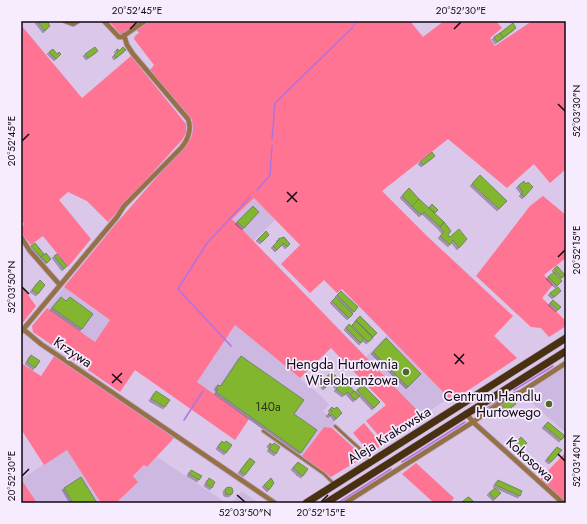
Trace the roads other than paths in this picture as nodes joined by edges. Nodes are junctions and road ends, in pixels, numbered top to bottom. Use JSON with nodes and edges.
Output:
{"nodes":[{"id":1,"x":66,"y":21,"type":"edge"},
{"id":2,"x":78,"y":21,"type":"edge"},
{"id":3,"x":104,"y":21,"type":"edge"},
{"id":4,"x":144,"y":21,"type":"edge"},
{"id":5,"x":124,"y":35,"type":"junction"},
{"id":6,"x":21,"y":237,"type":"edge"},
{"id":7,"x":60,"y":284,"type":"junction"},
{"id":8,"x":22,"y":330,"type":"edge"},
{"id":9,"x":566,"y":338,"type":"edge"},
{"id":10,"x":566,"y":351,"type":"edge"},
{"id":11,"x":565,"y":365,"type":"edge"},
{"id":12,"x":506,"y":388,"type":"junction"},
{"id":13,"x":511,"y":396,"type":"junction"},
{"id":14,"x":466,"y":413,"type":"junction"},
{"id":15,"x":473,"y":422,"type":"junction"},
{"id":16,"x":335,"y":426,"type":"dead end"},
{"id":17,"x":263,"y":431,"type":"dead end"},
{"id":18,"x":394,"y":460,"type":"junction"},
{"id":19,"x":373,"y":461,"type":"junction"},
{"id":20,"x":400,"y":469,"type":"junction"},
{"id":21,"x":335,"y":485,"type":"junction"},
{"id":22,"x":275,"y":503,"type":"edge"},
{"id":23,"x":306,"y":503,"type":"edge"},
{"id":24,"x":326,"y":503,"type":"edge"},
{"id":25,"x":345,"y":503,"type":"edge"},
{"id":26,"x":563,"y":503,"type":"edge"}],
"edges":[{"from":1,"to":2,"type":"street"},
{"from":3,"to":5,"type":"street"},
{"from":4,"to":5,"type":"street"},
{"from":5,"to":7,"type":"street","name":"Krzywa"},
{"from":6,"to":7,"type":"street"},
{"from":7,"to":8,"type":"street","name":"Krzywa"},
{"from":8,"to":22,"type":"street","name":"Krzywa"},
{"from":9,"to":19,"type":"main road","name":"Aleja Krakowska"},
{"from":10,"to":12,"type":"main road","name":"Aleja Krakowska"},
{"from":11,"to":13,"type":"street"},
{"from":12,"to":13,"type":"street"},
{"from":12,"to":14,"type":"main road","name":"Aleja Krakowska"},
{"from":13,"to":15,"type":"street"},
{"from":14,"to":15,"type":"street","name":"Kokosowa"},
{"from":14,"to":18,"type":"main road","name":"Aleja Krakowska"},
{"from":15,"to":20,"type":"street"},
{"from":15,"to":26,"type":"street","name":"Kokosowa"},
{"from":16,"to":19,"type":"lane"},
{"from":17,"to":21,"type":"lane"},
{"from":18,"to":20,"type":"street"},
{"from":18,"to":24,"type":"main road","name":"Aleja Krakowska"},
{"from":19,"to":21,"type":"main road","name":"Aleja Krakowska"},
{"from":20,"to":25,"type":"street"},
{"from":21,"to":23,"type":"main road","name":"Aleja Krakowska"}]}
